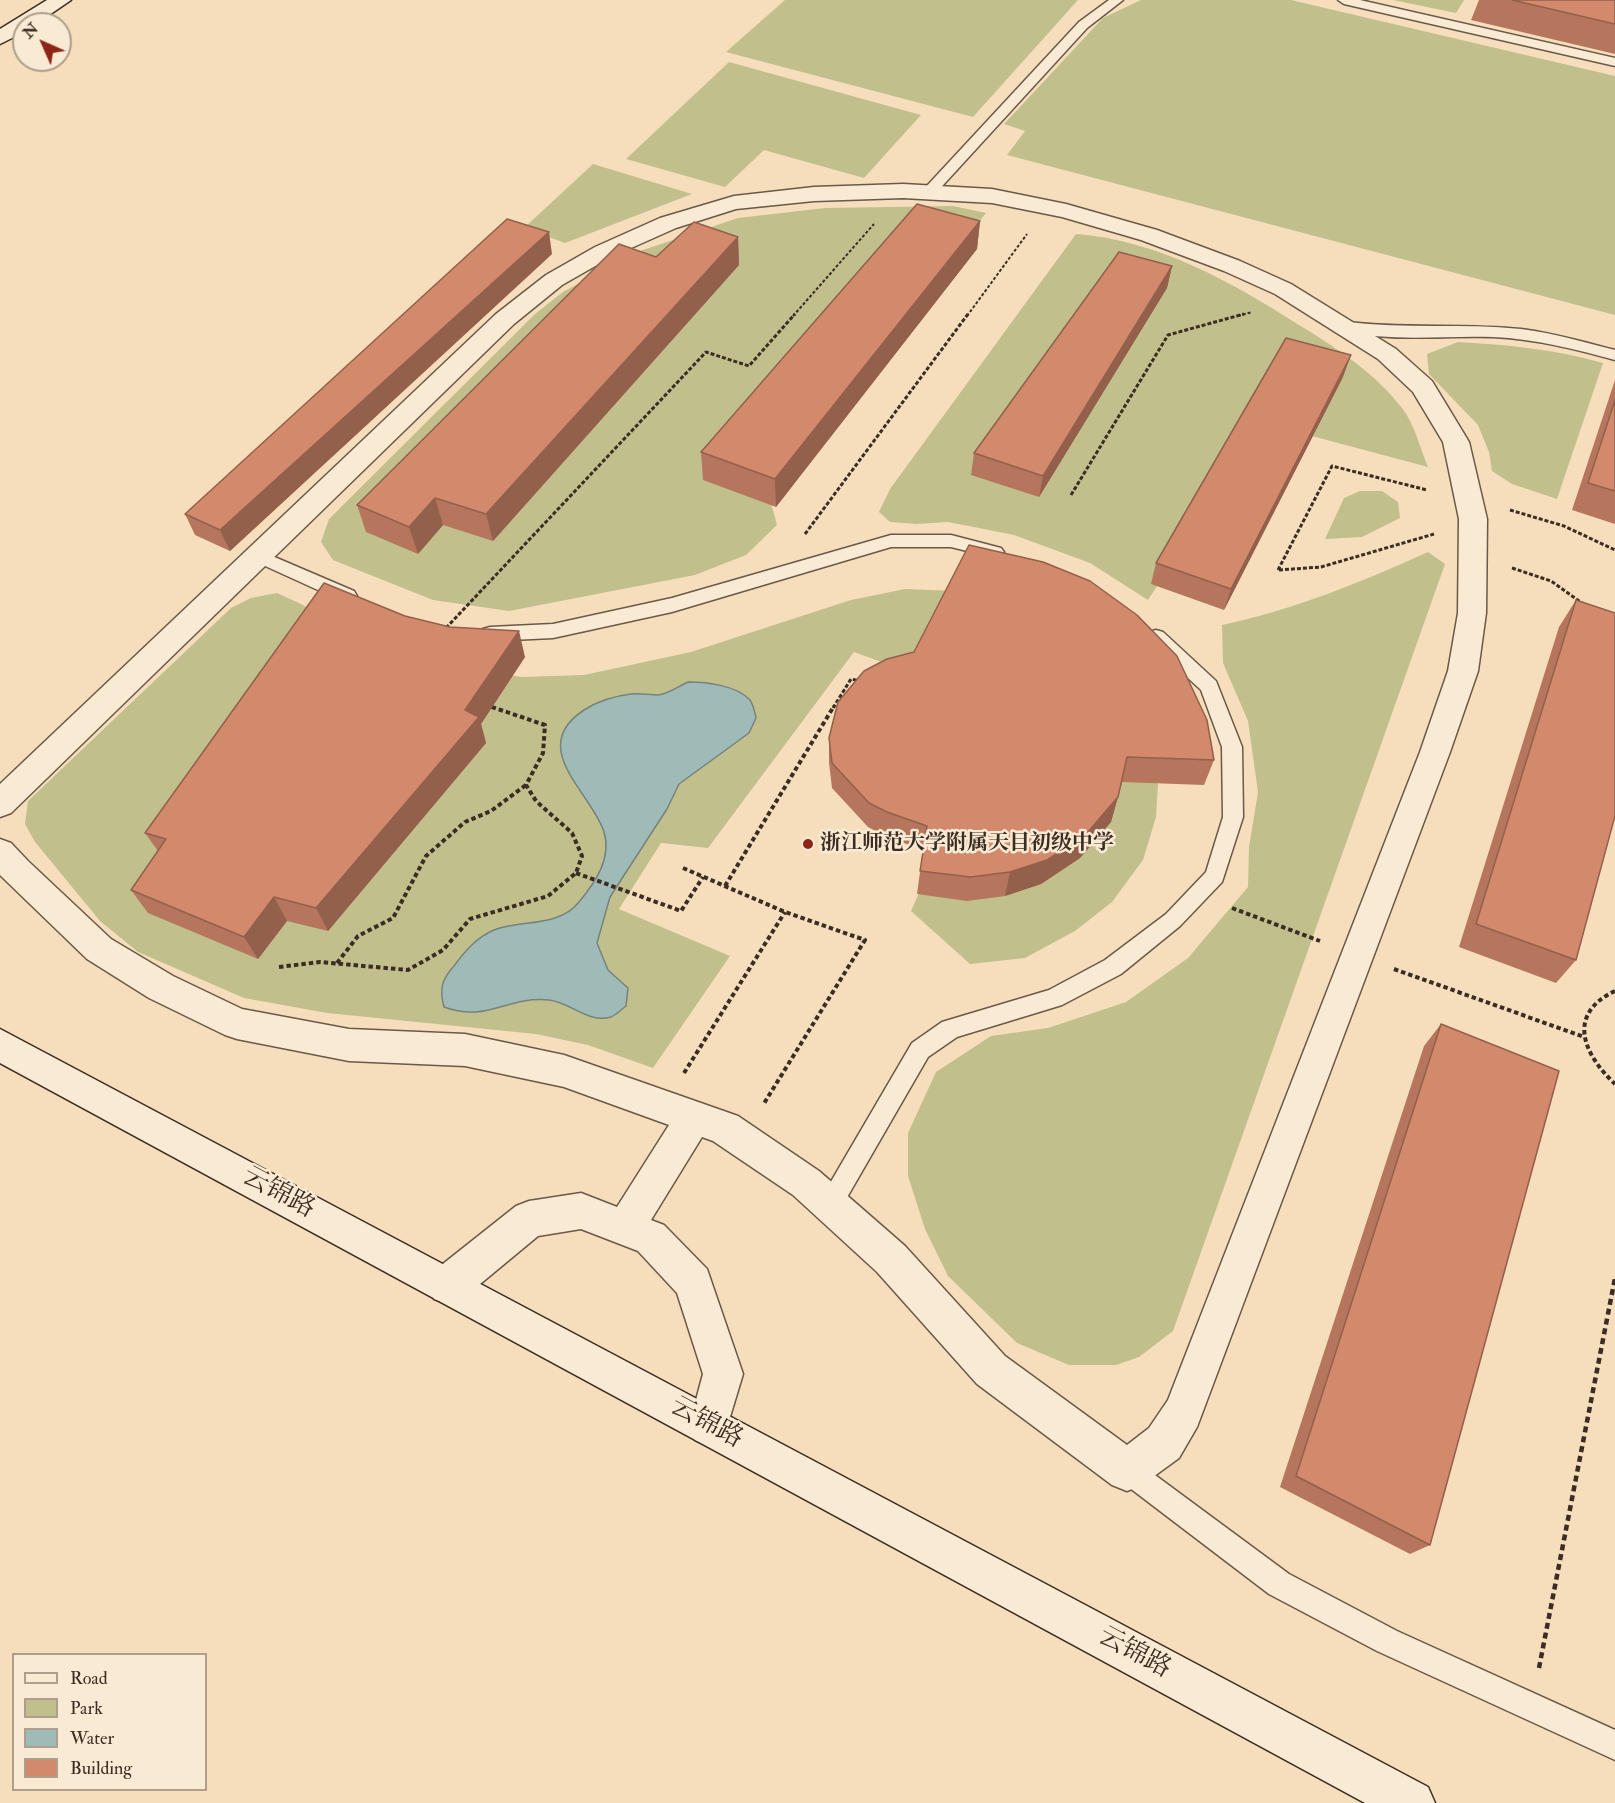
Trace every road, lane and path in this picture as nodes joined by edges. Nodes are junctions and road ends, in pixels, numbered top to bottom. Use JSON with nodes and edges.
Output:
{"nodes":[{"id":1,"x":61,"y":0,"type":"edge"},
{"id":2,"x":1117,"y":0,"type":"edge"},
{"id":3,"x":1344,"y":0,"type":"edge"},
{"id":4,"x":0,"y":38,"type":"edge"},
{"id":5,"x":1615,"y":62,"type":"edge"},
{"id":6,"x":916,"y":192,"type":"junction"},
{"id":7,"x":1047,"y":207,"type":"junction"},
{"id":8,"x":1299,"y":299,"type":"junction"},
{"id":9,"x":1347,"y":327,"type":"junction"},
{"id":10,"x":1615,"y":355,"type":"edge"},
{"id":11,"x":1071,"y":495,"type":"dead end"},
{"id":12,"x":1469,"y":500,"type":"junction"},
{"id":13,"x":1473,"y":544,"type":"junction"},
{"id":14,"x":1615,"y":550,"type":"edge"},
{"id":15,"x":258,"y":556,"type":"junction"},
{"id":16,"x":1017,"y":558,"type":"edge"},
{"id":17,"x":776,"y":573,"type":"junction"},
{"id":18,"x":361,"y":601,"type":"edge"},
{"id":19,"x":1590,"y":609,"type":"edge"},
{"id":20,"x":1140,"y":624,"type":"edge"},
{"id":21,"x":446,"y":628,"type":"joint"},
{"id":22,"x":864,"y":682,"type":"edge"},
{"id":23,"x":485,"y":702,"type":"edge"},
{"id":24,"x":526,"y":784,"type":"junction"},
{"id":25,"x":0,"y":804,"type":"edge"},
{"id":26,"x":5,"y":863,"type":"edge"},
{"id":27,"x":683,"y":868,"type":"dead end"},
{"id":28,"x":576,"y":873,"type":"junction"},
{"id":29,"x":703,"y":877,"type":"junction"},
{"id":30,"x":725,"y":886,"type":"junction"},
{"id":31,"x":785,"y":912,"type":"junction"},
{"id":32,"x":336,"y":963,"type":"junction"},
{"id":33,"x":279,"y":967,"type":"dead end"},
{"id":34,"x":1615,"y":991,"type":"edge"},
{"id":35,"x":0,"y":1045,"type":"edge"},
{"id":36,"x":1615,"y":1084,"type":"edge"},
{"id":37,"x":679,"y":1112,"type":"junction"},
{"id":38,"x":742,"y":1139,"type":"junction"},
{"id":39,"x":830,"y":1205,"type":"junction"},
{"id":40,"x":625,"y":1228,"type":"junction"},
{"id":41,"x":1615,"y":1278,"type":"edge"},
{"id":42,"x":448,"y":1285,"type":"junction"},
{"id":43,"x":709,"y":1426,"type":"junction"},
{"id":44,"x":1127,"y":1470,"type":"junction"},
{"id":45,"x":1531,"y":1707,"type":"junction"},
{"id":46,"x":1615,"y":1745,"type":"edge"},
{"id":47,"x":1412,"y":1803,"type":"edge"}],
"edges":[{"from":1,"to":4,"type":"street"},
{"from":2,"to":6,"type":"lane"},
{"from":3,"to":5,"type":"lane"},
{"from":6,"to":7,"type":"street"},
{"from":6,"to":15,"type":"street"},
{"from":6,"to":21,"type":"path"},
{"from":7,"to":8,"type":"street"},
{"from":7,"to":17,"type":"path"},
{"from":8,"to":9,"type":"street"},
{"from":8,"to":11,"type":"path"},
{"from":9,"to":10,"type":"lane"},
{"from":9,"to":12,"type":"street"},
{"from":12,"to":13,"type":"street"},
{"from":12,"to":13,"type":"path"},
{"from":12,"to":14,"type":"path"},
{"from":13,"to":19,"type":"path"},
{"from":13,"to":44,"type":"street"},
{"from":15,"to":18,"type":"lane"},
{"from":15,"to":25,"type":"street"},
{"from":16,"to":17,"type":"lane"},
{"from":17,"to":21,"type":"lane"},
{"from":20,"to":39,"type":"lane"},
{"from":22,"to":30,"type":"path"},
{"from":23,"to":24,"type":"path"},
{"from":24,"to":28,"type":"path"},
{"from":24,"to":32,"type":"path"},
{"from":26,"to":37,"type":"street"},
{"from":27,"to":29,"type":"path"},
{"from":28,"to":29,"type":"path"},
{"from":28,"to":32,"type":"path"},
{"from":29,"to":30,"type":"path"},
{"from":30,"to":31,"type":"path"},
{"from":31,"to":37,"type":"path"},
{"from":31,"to":38,"type":"path"},
{"from":32,"to":33,"type":"path"},
{"from":34,"to":36,"type":"path"},
{"from":35,"to":42,"type":"street","name":"云锦路"},
{"from":37,"to":38,"type":"street"},
{"from":37,"to":40,"type":"street"},
{"from":38,"to":39,"type":"street"},
{"from":39,"to":44,"type":"street"},
{"from":40,"to":42,"type":"street"},
{"from":40,"to":43,"type":"street"},
{"from":41,"to":45,"type":"path"},
{"from":42,"to":43,"type":"street","name":"云锦路"},
{"from":43,"to":47,"type":"street","name":"云锦路"},
{"from":44,"to":45,"type":"lane"},
{"from":45,"to":46,"type":"lane"}]}
